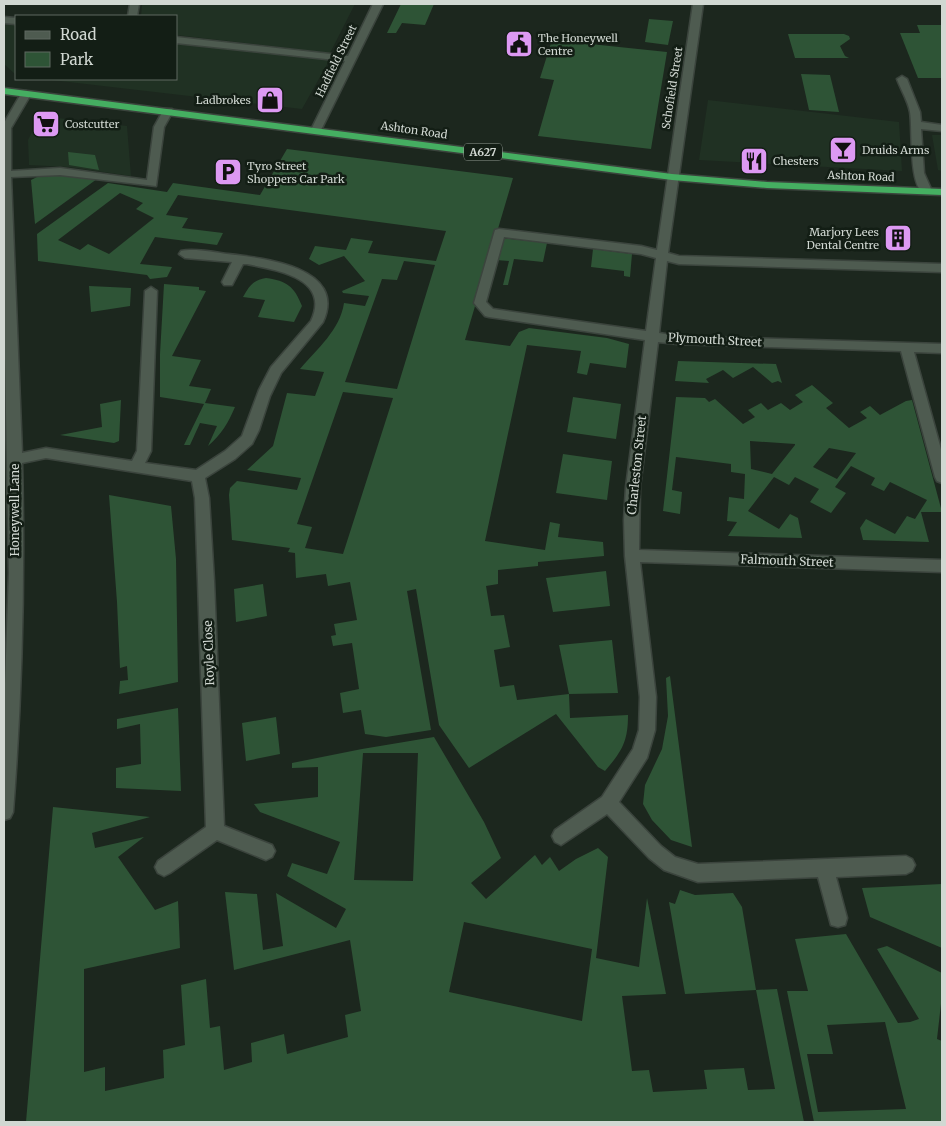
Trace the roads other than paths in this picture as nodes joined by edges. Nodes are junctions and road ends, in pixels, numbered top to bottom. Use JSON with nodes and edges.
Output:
{"nodes":[{"id":1,"x":378,"y":4,"type":"edge"},
{"id":2,"x":698,"y":4,"type":"edge"},
{"id":3,"x":178,"y":40,"type":"edge"},
{"id":4,"x":352,"y":59,"type":"junction"},
{"id":5,"x":902,"y":79,"type":"dead end"},
{"id":6,"x":4,"y":91,"type":"edge"},
{"id":7,"x":26,"y":94,"type":"junction"},
{"id":8,"x":168,"y":112,"type":"junction"},
{"id":9,"x":916,"y":125,"type":"junction"},
{"id":10,"x":942,"y":128,"type":"edge"},
{"id":11,"x":316,"y":130,"type":"junction"},
{"id":12,"x":4,"y":174,"type":"edge"},
{"id":13,"x":672,"y":177,"type":"junction"},
{"id":14,"x":926,"y":191,"type":"junction"},
{"id":15,"x":942,"y":192,"type":"edge"},
{"id":16,"x":185,"y":254,"type":"dead end"},
{"id":17,"x":662,"y":256,"type":"junction"},
{"id":18,"x":239,"y":260,"type":"junction"},
{"id":19,"x":942,"y":268,"type":"edge"},
{"id":20,"x":228,"y":282,"type":"dead end"},
{"id":21,"x":151,"y":291,"type":"dead end"},
{"id":22,"x":653,"y":336,"type":"junction"},
{"id":23,"x":906,"y":347,"type":"junction"},
{"id":24,"x":942,"y":348,"type":"edge"},
{"id":25,"x":8,"y":401,"type":"edge"},
{"id":26,"x":939,"y":452,"type":"edge"},
{"id":27,"x":16,"y":459,"type":"junction"},
{"id":28,"x":136,"y":466,"type":"junction"},
{"id":29,"x":198,"y":476,"type":"junction"},
{"id":30,"x":942,"y":477,"type":"edge"},
{"id":31,"x":632,"y":556,"type":"junction"},
{"id":32,"x":942,"y":566,"type":"edge"},
{"id":33,"x":608,"y":803,"type":"junction"},
{"id":34,"x":4,"y":812,"type":"edge"},
{"id":35,"x":215,"y":831,"type":"junction"},
{"id":36,"x":561,"y":836,"type":"dead end"},
{"id":37,"x":266,"y":851,"type":"dead end"},
{"id":38,"x":906,"y":865,"type":"dead end"},
{"id":39,"x":164,"y":867,"type":"dead end"},
{"id":40,"x":825,"y":868,"type":"junction"},
{"id":41,"x":838,"y":918,"type":"dead end"}],
"edges":[{"from":1,"to":4,"type":"street","name":"Hadfield Street"},
{"from":2,"to":13,"type":"street","name":"Schofield Street"},
{"from":3,"to":4,"type":"street"},
{"from":4,"to":11,"type":"street","name":"Hadfield Street"},
{"from":5,"to":9,"type":"street"},
{"from":6,"to":7,"type":"highway","name":"Ashton Road","number":"A627"},
{"from":7,"to":8,"type":"highway","name":"Ashton Road","number":"A627"},
{"from":7,"to":12,"type":"street","name":"Honeywell Lane"},
{"from":8,"to":11,"type":"highway","name":"Ashton Road","number":"A627"},
{"from":8,"to":12,"type":"street"},
{"from":9,"to":10,"type":"street"},
{"from":9,"to":14,"type":"street"},
{"from":11,"to":13,"type":"highway","name":"Ashton Road","number":"A627"},
{"from":12,"to":25,"type":"street","name":"Honeywell Lane"},
{"from":13,"to":14,"type":"highway","name":"Ashton Road","number":"A627"},
{"from":13,"to":17,"type":"street","name":"Charleston Street"},
{"from":14,"to":15,"type":"highway","name":"Ashton Road","number":"A627"},
{"from":16,"to":18,"type":"street"},
{"from":17,"to":19,"type":"street"},
{"from":17,"to":22,"type":"street","name":"Charleston Street"},
{"from":17,"to":22,"type":"street","name":"Plymouth Street"},
{"from":18,"to":20,"type":"street"},
{"from":18,"to":29,"type":"street"},
{"from":21,"to":28,"type":"street"},
{"from":22,"to":23,"type":"street","name":"Plymouth Street"},
{"from":22,"to":31,"type":"street","name":"Charleston Street"},
{"from":23,"to":24,"type":"street","name":"Plymouth Street"},
{"from":23,"to":26,"type":"street"},
{"from":25,"to":27,"type":"street","name":"Honeywell Lane"},
{"from":26,"to":30,"type":"street"},
{"from":27,"to":28,"type":"street"},
{"from":27,"to":34,"type":"street","name":"Honeywell Lane"},
{"from":28,"to":29,"type":"street"},
{"from":29,"to":35,"type":"street","name":"Royle Close"},
{"from":31,"to":32,"type":"street","name":"Falmouth Street"},
{"from":31,"to":33,"type":"street","name":"Charleston Street"},
{"from":33,"to":36,"type":"street","name":"Charleston Street"},
{"from":33,"to":40,"type":"street"},
{"from":35,"to":37,"type":"street"},
{"from":35,"to":39,"type":"street"},
{"from":38,"to":40,"type":"street"},
{"from":40,"to":41,"type":"street"}]}
